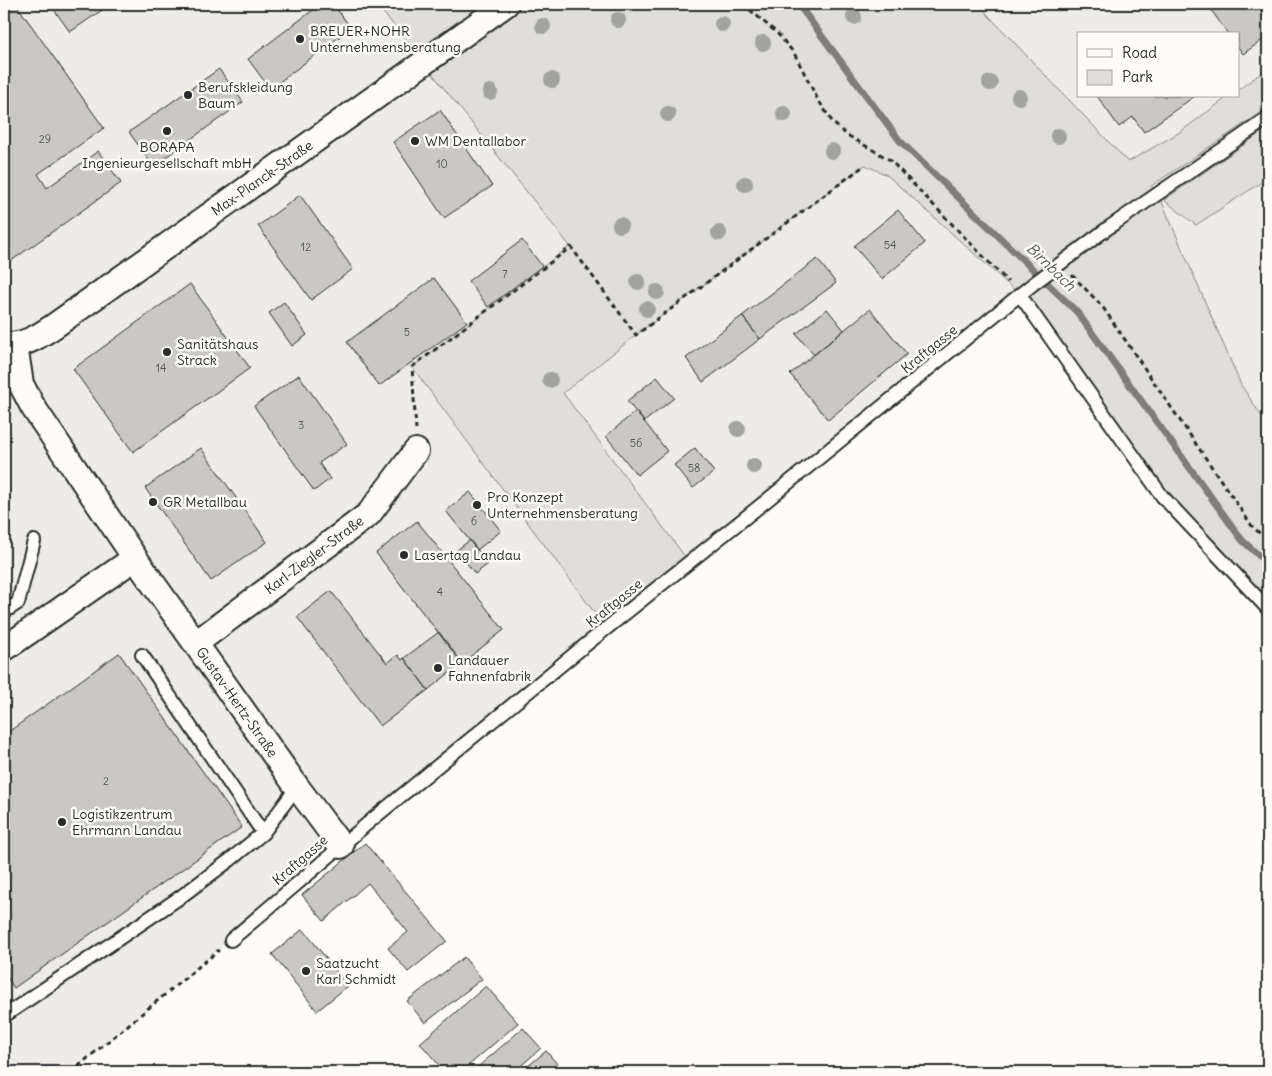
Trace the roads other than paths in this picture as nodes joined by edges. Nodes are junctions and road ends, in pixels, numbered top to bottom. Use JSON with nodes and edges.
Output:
{"nodes":[{"id":1,"x":506,"y":4,"type":"edge"},
{"id":2,"x":1268,"y":118,"type":"edge"},
{"id":3,"x":1020,"y":295,"type":"junction"},
{"id":4,"x":9,"y":344,"type":"edge"},
{"id":5,"x":416,"y":451,"type":"road end"},
{"id":6,"x":34,"y":541,"type":"dead end"},
{"id":7,"x":136,"y":558,"type":"junction"},
{"id":8,"x":1268,"y":609,"type":"edge"},
{"id":9,"x":4,"y":612,"type":"edge"},
{"id":10,"x":196,"y":643,"type":"junction"},
{"id":11,"x":4,"y":649,"type":"edge"},
{"id":12,"x":142,"y":655,"type":"dead end"},
{"id":13,"x":297,"y":786,"type":"junction"},
{"id":14,"x":263,"y":833,"type":"junction"},
{"id":15,"x":341,"y":846,"type":"junction"},
{"id":16,"x":231,"y":940,"type":"road end"},
{"id":17,"x":4,"y":1016,"type":"edge"}],
"edges":[{"from":1,"to":4,"type":"street","name":"Max-Planck-Straße"},
{"from":2,"to":3,"type":"lane","name":"Kraftgasse"},
{"from":3,"to":8,"type":"lane"},
{"from":3,"to":15,"type":"lane","name":"Kraftgasse"},
{"from":4,"to":7,"type":"street","name":"Gustav-Hertz-Straße"},
{"from":5,"to":10,"type":"street","name":"Karl-Ziegler-Straße"},
{"from":6,"to":9,"type":"lane"},
{"from":7,"to":10,"type":"street","name":"Gustav-Hertz-Straße"},
{"from":7,"to":11,"type":"street"},
{"from":10,"to":13,"type":"street","name":"Gustav-Hertz-Straße"},
{"from":12,"to":14,"type":"lane"},
{"from":13,"to":14,"type":"lane"},
{"from":13,"to":15,"type":"street","name":"Gustav-Hertz-Straße"},
{"from":14,"to":17,"type":"lane"},
{"from":15,"to":16,"type":"lane","name":"Kraftgasse"}]}
